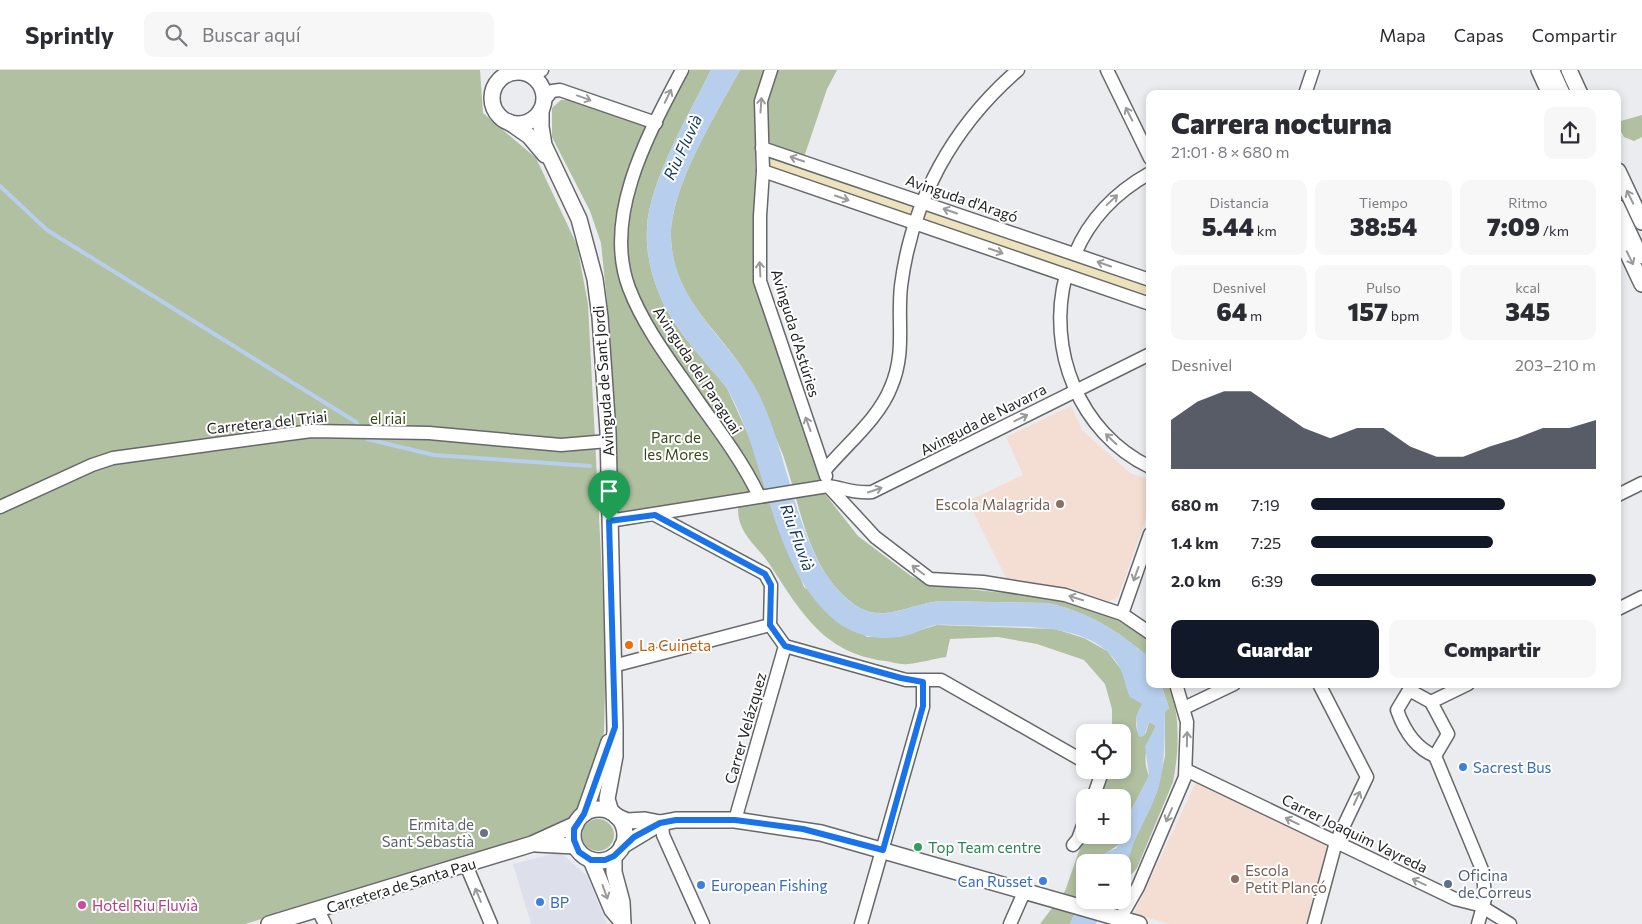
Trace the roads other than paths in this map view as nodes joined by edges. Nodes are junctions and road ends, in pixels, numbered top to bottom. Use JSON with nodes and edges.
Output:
{"nodes":[{"id":1,"x":495,"y":70,"type":"edge"},
{"id":2,"x":682,"y":70,"type":"edge"},
{"id":3,"x":771,"y":70,"type":"edge"},
{"id":4,"x":1018,"y":70,"type":"edge"},
{"id":5,"x":1107,"y":70,"type":"edge"},
{"id":6,"x":1313,"y":70,"type":"edge"},
{"id":7,"x":1539,"y":70,"type":"edge"},
{"id":8,"x":1552,"y":70,"type":"edge"},
{"id":9,"x":1569,"y":70,"type":"edge"},
{"id":10,"x":531,"y":72,"type":"edge"},
{"id":11,"x":1306,"y":90,"type":"edge"},
{"id":12,"x":1548,"y":90,"type":"edge"},
{"id":13,"x":1562,"y":90,"type":"edge"},
{"id":14,"x":1578,"y":90,"type":"edge"},
{"id":15,"x":493,"y":96,"type":"junction"},
{"id":16,"x":542,"y":106,"type":"junction"},
{"id":17,"x":506,"y":120,"type":"junction"},
{"id":18,"x":656,"y":123,"type":"junction"},
{"id":19,"x":762,"y":148,"type":"junction"},
{"id":20,"x":1146,"y":150,"type":"edge"},
{"id":21,"x":551,"y":163,"type":"junction"},
{"id":22,"x":763,"y":172,"type":"junction"},
{"id":23,"x":1146,"y":175,"type":"edge"},
{"id":24,"x":1621,"y":177,"type":"edge"},
{"id":25,"x":921,"y":201,"type":"junction"},
{"id":26,"x":1621,"y":212,"type":"edge"},
{"id":27,"x":1641,"y":217,"type":"edge"},
{"id":28,"x":914,"y":223,"type":"junction"},
{"id":29,"x":1621,"y":239,"type":"edge"},
{"id":30,"x":1075,"y":254,"type":"junction"},
{"id":31,"x":1642,"y":257,"type":"edge"},
{"id":32,"x":1066,"y":275,"type":"junction"},
{"id":33,"x":1146,"y":279,"type":"edge"},
{"id":34,"x":1642,"y":284,"type":"edge"},
{"id":35,"x":1146,"y":303,"type":"edge"},
{"id":36,"x":1146,"y":356,"type":"edge"},
{"id":37,"x":1076,"y":391,"type":"junction"},
{"id":38,"x":608,"y":440,"type":"junction"},
{"id":39,"x":1146,"y":465,"type":"edge"},
{"id":40,"x":825,"y":470,"type":"junction"},
{"id":41,"x":1642,"y":483,"type":"edge"},
{"id":42,"x":828,"y":486,"type":"junction"},
{"id":43,"x":759,"y":493,"type":"junction"},
{"id":44,"x":1621,"y":494,"type":"edge"},
{"id":45,"x":0,"y":508,"type":"edge"},
{"id":46,"x":655,"y":515,"type":"junction"},
{"id":47,"x":609,"y":521,"type":"junction"},
{"id":48,"x":1146,"y":545,"type":"edge"},
{"id":49,"x":1642,"y":597,"type":"edge"},
{"id":50,"x":1621,"y":608,"type":"edge"},
{"id":51,"x":1122,"y":614,"type":"junction"},
{"id":52,"x":770,"y":625,"type":"junction"},
{"id":53,"x":1146,"y":630,"type":"edge"},
{"id":54,"x":785,"y":646,"type":"junction"},
{"id":55,"x":613,"y":666,"type":"junction"},
{"id":56,"x":923,"y":682,"type":"junction"},
{"id":57,"x":1177,"y":688,"type":"edge"},
{"id":58,"x":1226,"y":688,"type":"edge"},
{"id":59,"x":1321,"y":688,"type":"edge"},
{"id":60,"x":1407,"y":688,"type":"edge"},
{"id":61,"x":1409,"y":688,"type":"edge"},
{"id":62,"x":1460,"y":688,"type":"edge"},
{"id":63,"x":1431,"y":702,"type":"junction"},
{"id":64,"x":1184,"y":708,"type":"junction"},
{"id":65,"x":615,"y":727,"type":"junction"},
{"id":66,"x":1435,"y":756,"type":"junction"},
{"id":67,"x":1076,"y":757,"type":"edge"},
{"id":68,"x":1186,"y":770,"type":"junction"},
{"id":69,"x":613,"y":814,"type":"junction"},
{"id":70,"x":580,"y":819,"type":"junction"},
{"id":71,"x":735,"y":820,"type":"junction"},
{"id":72,"x":661,"y":823,"type":"junction"},
{"id":73,"x":1076,"y":841,"type":"edge"},
{"id":74,"x":1336,"y":842,"type":"junction"},
{"id":75,"x":532,"y":844,"type":"junction"},
{"id":76,"x":1073,"y":845,"type":"dead end"},
{"id":77,"x":575,"y":846,"type":"junction"},
{"id":78,"x":883,"y":850,"type":"junction"},
{"id":79,"x":618,"y":851,"type":"junction"},
{"id":80,"x":591,"y":860,"type":"junction"},
{"id":81,"x":466,"y":866,"type":"junction"},
{"id":82,"x":1025,"y":890,"type":"junction"},
{"id":83,"x":1484,"y":907,"type":"junction"},
{"id":84,"x":318,"y":910,"type":"junction"},
{"id":85,"x":1115,"y":919,"type":"edge"},
{"id":86,"x":623,"y":923,"type":"edge"},
{"id":87,"x":269,"y":924,"type":"edge"},
{"id":88,"x":325,"y":924,"type":"edge"},
{"id":89,"x":491,"y":924,"type":"edge"},
{"id":90,"x":702,"y":924,"type":"edge"},
{"id":91,"x":861,"y":924,"type":"edge"},
{"id":92,"x":1010,"y":924,"type":"edge"},
{"id":93,"x":1139,"y":924,"type":"edge"},
{"id":94,"x":1314,"y":924,"type":"edge"},
{"id":95,"x":1478,"y":924,"type":"edge"},
{"id":96,"x":1510,"y":924,"type":"edge"}],
"edges":[{"from":1,"to":15,"type":"main road"},
{"from":18,"to":2,"type":"street","name":"Avinguda del Paraguai","one_way":true},
{"from":19,"to":3,"type":"street","name":"Avinguda d'Astúries","one_way":true},
{"from":4,"to":25,"type":"street"},
{"from":20,"to":5,"type":"street","one_way":true},
{"from":6,"to":11,"type":"street"},
{"from":7,"to":12,"type":"main road"},
{"from":8,"to":13,"type":"street"},
{"from":9,"to":14,"type":"main road"},
{"from":10,"to":15,"type":"main road"},
{"from":10,"to":16,"type":"main road"},
{"from":15,"to":17,"type":"main road"},
{"from":16,"to":17,"type":"main road"},
{"from":16,"to":18,"type":"street","one_way":true},
{"from":16,"to":21,"type":"main road","name":"Avinguda de Sant Jordi"},
{"from":17,"to":21,"type":"main road","name":"Avinguda de Sant Jordi"},
{"from":18,"to":43,"type":"street","name":"Avinguda del Paraguai"},
{"from":19,"to":22,"type":"street","name":"Avinguda d'Astúries"},
{"from":25,"to":19,"type":"street","name":"Avinguda d'Aragó","one_way":true},
{"from":21,"to":38,"type":"main road","name":"Avinguda de Sant Jordi"},
{"from":22,"to":28,"type":"street","one_way":true},
{"from":40,"to":22,"type":"street","name":"Avinguda d'Astúries","one_way":true},
{"from":30,"to":23,"type":"street","one_way":true},
{"from":27,"to":24,"type":"main road","one_way":true},
{"from":25,"to":28,"type":"street"},
{"from":30,"to":25,"type":"street","name":"Avinguda d'Aragó","one_way":true},
{"from":26,"to":31,"type":"street"},
{"from":28,"to":32,"type":"street","one_way":true},
{"from":28,"to":40,"type":"street"},
{"from":29,"to":34,"type":"main road","one_way":true},
{"from":33,"to":30,"type":"street","name":"Avinguda d'Aragó","one_way":true},
{"from":32,"to":35,"type":"street"},
{"from":32,"to":37,"type":"street"},
{"from":36,"to":37,"type":"street","name":"Avinguda de Navarra"},
{"from":39,"to":37,"type":"street","one_way":true},
{"from":42,"to":37,"type":"street","name":"Avinguda de Navarra","one_way":true},
{"from":38,"to":45,"type":"street","name":"Carretera del Triai"},
{"from":38,"to":47,"type":"main road","name":"Avinguda de Sant Jordi"},
{"from":40,"to":42,"type":"street","name":"Avinguda d'Astúries"},
{"from":41,"to":44,"type":"street"},
{"from":42,"to":43,"type":"street"},
{"from":51,"to":42,"type":"street","one_way":true},
{"from":43,"to":46,"type":"street"},
{"from":46,"to":47,"type":"street"},
{"from":46,"to":52,"type":"street"},
{"from":47,"to":55,"type":"main road","name":"Avinguda de Sant Jordi"},
{"from":48,"to":51,"type":"street","one_way":true},
{"from":49,"to":50,"type":"street"},
{"from":51,"to":53,"type":"street"},
{"from":52,"to":54,"type":"street"},
{"from":52,"to":55,"type":"street"},
{"from":54,"to":56,"type":"street"},
{"from":54,"to":71,"type":"street","name":"Carrer Velázquez"},
{"from":55,"to":65,"type":"main road","name":"Avinguda de Sant Jordi"},
{"from":56,"to":67,"type":"street"},
{"from":56,"to":78,"type":"street"},
{"from":57,"to":64,"type":"street"},
{"from":58,"to":64,"type":"street"},
{"from":74,"to":59,"type":"street","one_way":true},
{"from":60,"to":66,"type":"street"},
{"from":61,"to":63,"type":"street"},
{"from":62,"to":63,"type":"street"},
{"from":63,"to":66,"type":"street"},
{"from":68,"to":64,"type":"street","one_way":true},
{"from":65,"to":69,"type":"main road","name":"Avinguda de Sant Jordi"},
{"from":65,"to":70,"type":"main road","name":"Avinguda de Sant Jordi"},
{"from":66,"to":83,"type":"street"},
{"from":74,"to":68,"type":"street","name":"Carrer Joaquim Vayreda","one_way":true},
{"from":68,"to":85,"type":"street","one_way":true},
{"from":69,"to":70,"type":"main road"},
{"from":69,"to":72,"type":"main road"},
{"from":69,"to":79,"type":"main road"},
{"from":70,"to":75,"type":"main road","name":"Carretera de Santa Pau"},
{"from":70,"to":77,"type":"main road"},
{"from":71,"to":72,"type":"main road"},
{"from":71,"to":78,"type":"main road"},
{"from":72,"to":79,"type":"main road"},
{"from":72,"to":90,"type":"street"},
{"from":73,"to":76,"type":"street"},
{"from":83,"to":74,"type":"street","name":"Carrer Joaquim Vayreda","one_way":true},
{"from":74,"to":94,"type":"street"},
{"from":75,"to":77,"type":"main road","name":"Carretera de Santa Pau"},
{"from":75,"to":81,"type":"main road","name":"Carretera de Santa Pau"},
{"from":77,"to":80,"type":"main road"},
{"from":78,"to":82,"type":"main road"},
{"from":78,"to":91,"type":"street"},
{"from":79,"to":80,"type":"main road"},
{"from":79,"to":86,"type":"main road"},
{"from":80,"to":86,"type":"main road","one_way":true},
{"from":81,"to":84,"type":"main road","name":"Carretera de Santa Pau"},
{"from":89,"to":81,"type":"street","one_way":true},
{"from":82,"to":85,"type":"main road"},
{"from":82,"to":92,"type":"street"},
{"from":83,"to":95,"type":"street"},
{"from":83,"to":96,"type":"street","name":"Carrer Joaquim Vayreda"},
{"from":84,"to":87,"type":"main road","name":"Carretera de Santa Pau"},
{"from":84,"to":88,"type":"street"},
{"from":85,"to":93,"type":"main road"}]}
